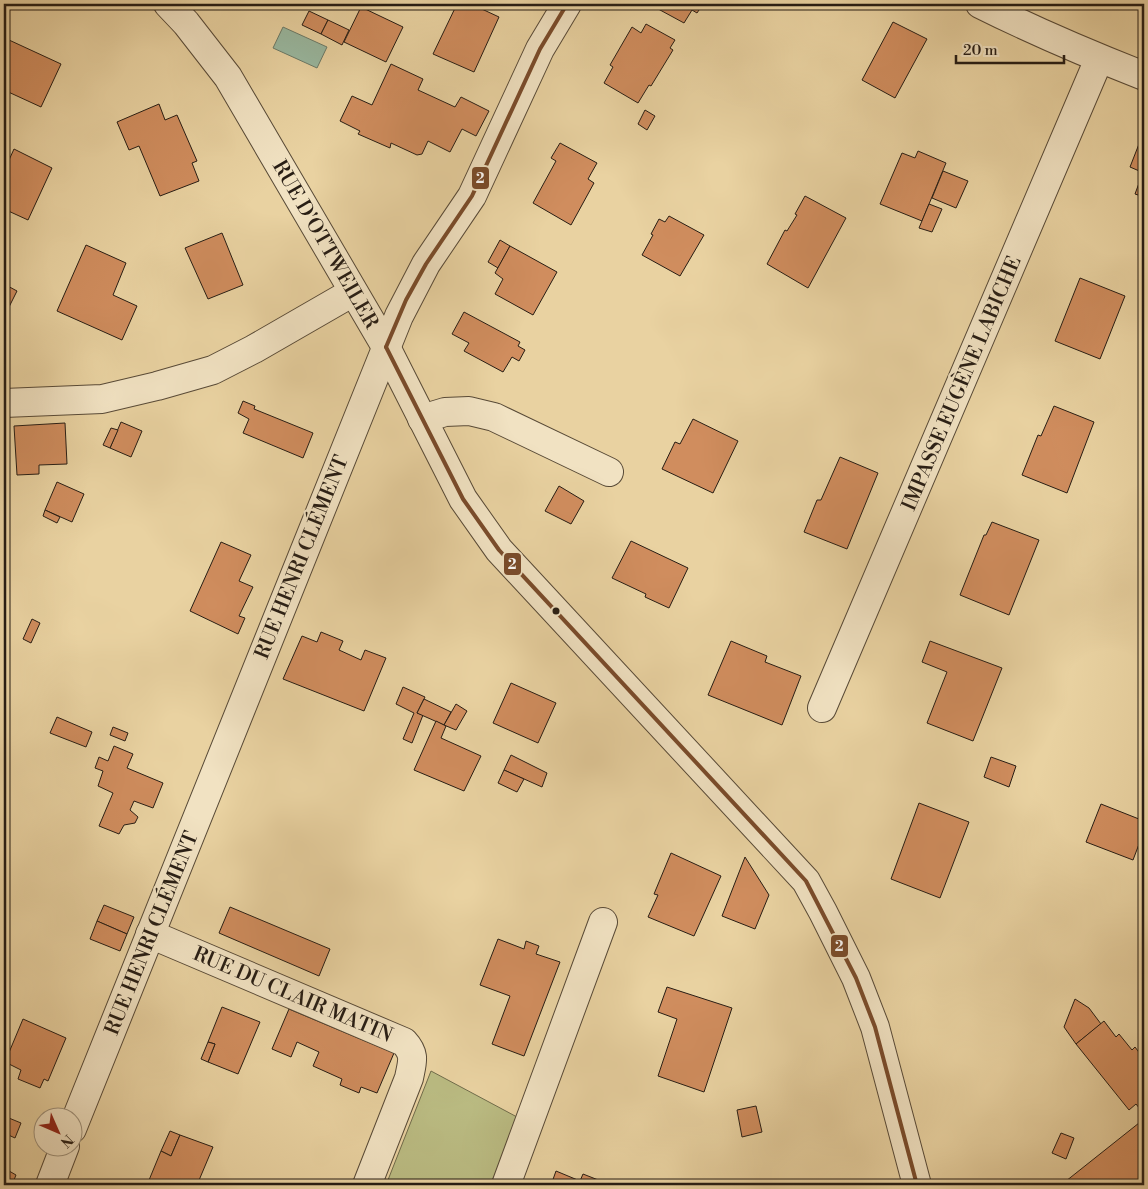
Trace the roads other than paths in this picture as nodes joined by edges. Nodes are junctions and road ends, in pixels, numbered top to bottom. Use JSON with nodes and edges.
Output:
{"nodes":[{"id":1,"x":168,"y":4,"type":"edge"},
{"id":2,"x":568,"y":4,"type":"edge"},
{"id":3,"x":980,"y":4,"type":"edge"},
{"id":4,"x":1022,"y":13,"type":"edge"},
{"id":5,"x":1099,"y":58,"type":"junction"},
{"id":6,"x":1144,"y":76,"type":"edge"},
{"id":7,"x":353,"y":292,"type":"junction"},
{"id":8,"x":386,"y":347,"type":"junction"},
{"id":9,"x":4,"y":403,"type":"edge"},
{"id":10,"x":422,"y":419,"type":"junction"},
{"id":11,"x":609,"y":472,"type":"dead end"},
{"id":12,"x":822,"y":708,"type":"dead end"},
{"id":13,"x":603,"y":922,"type":"dead end"},
{"id":14,"x":150,"y":934,"type":"junction"},
{"id":15,"x":81,"y":1106,"type":"edge"},
{"id":16,"x":61,"y":1156,"type":"edge"},
{"id":17,"x":50,"y":1185,"type":"edge"},
{"id":18,"x":367,"y":1185,"type":"edge"},
{"id":19,"x":506,"y":1185,"type":"edge"},
{"id":20,"x":917,"y":1185,"type":"edge"}],
"edges":[{"from":1,"to":7,"type":"street","name":"RUE D'OTTWEILER"},
{"from":2,"to":8,"type":"street","name":"RUE HENRI CLÉMENT"},
{"from":3,"to":4,"type":"street"},
{"from":4,"to":5,"type":"street"},
{"from":5,"to":6,"type":"street"},
{"from":5,"to":12,"type":"street","name":"IMPASSE EUGÈNE LABICHE"},
{"from":7,"to":8,"type":"street","name":"RUE D'OTTWEILER"},
{"from":7,"to":9,"type":"street"},
{"from":8,"to":10,"type":"street","name":"RUE D'OTTWEILER"},
{"from":8,"to":14,"type":"street","name":"RUE HENRI CLÉMENT"},
{"from":10,"to":11,"type":"street"},
{"from":10,"to":20,"type":"street","name":"RUE D'OTTWEILER"},
{"from":13,"to":19,"type":"street"},
{"from":14,"to":15,"type":"street","name":"RUE HENRI CLÉMENT"},
{"from":14,"to":18,"type":"street","name":"RUE DU CLAIR MATIN"},
{"from":16,"to":17,"type":"street"}]}
